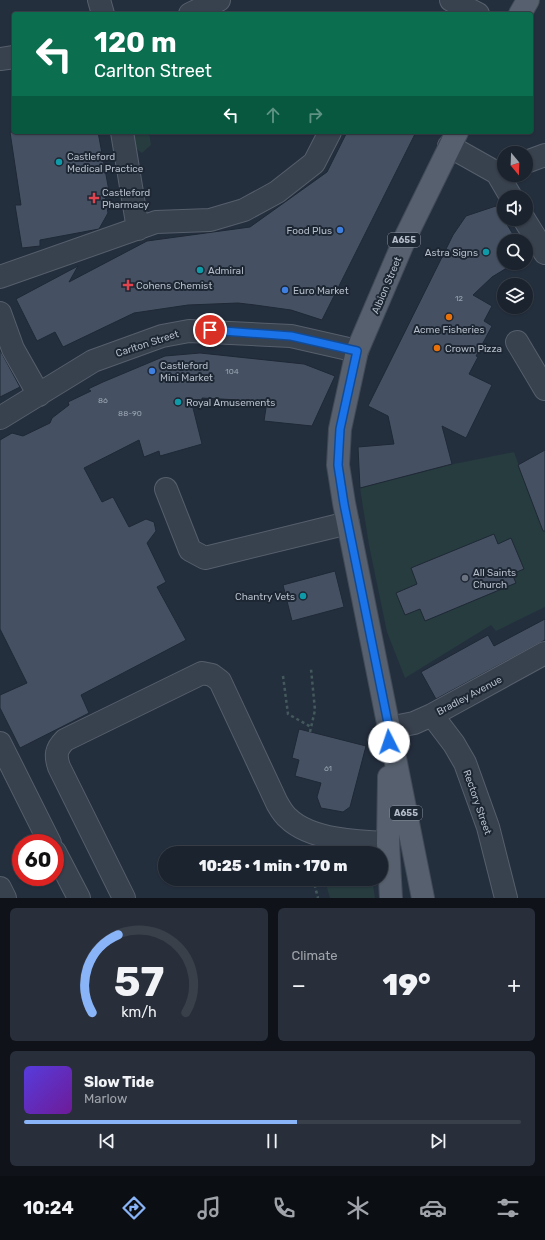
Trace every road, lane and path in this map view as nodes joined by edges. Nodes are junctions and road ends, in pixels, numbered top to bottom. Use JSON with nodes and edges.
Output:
{"nodes":[{"id":1,"x":99,"y":0,"type":"edge"},
{"id":2,"x":219,"y":0,"type":"edge"},
{"id":3,"x":451,"y":0,"type":"edge"},
{"id":4,"x":528,"y":0,"type":"edge"},
{"id":5,"x":102,"y":12,"type":"edge"},
{"id":6,"x":194,"y":12,"type":"edge"},
{"id":7,"x":474,"y":12,"type":"edge"},
{"id":8,"x":521,"y":12,"type":"edge"},
{"id":9,"x":12,"y":56,"type":"edge"},
{"id":10,"x":0,"y":59,"type":"edge"},
{"id":11,"x":122,"y":134,"type":"edge"},
{"id":12,"x":329,"y":134,"type":"edge"},
{"id":13,"x":453,"y":139,"type":"edge"},
{"id":14,"x":545,"y":155,"type":"edge"},
{"id":15,"x":533,"y":159,"type":"edge"},
{"id":16,"x":497,"y":170,"type":"edge"},
{"id":17,"x":528,"y":226,"type":"edge"},
{"id":18,"x":138,"y":228,"type":"junction"},
{"id":19,"x":545,"y":253,"type":"edge"},
{"id":20,"x":0,"y":277,"type":"edge"},
{"id":21,"x":0,"y":313,"type":"edge"},
{"id":22,"x":517,"y":342,"type":"dead end"},
{"id":23,"x":357,"y":351,"type":"junction"},
{"id":24,"x":545,"y":389,"type":"edge"},
{"id":25,"x":39,"y":395,"type":"junction"},
{"id":26,"x":0,"y":418,"type":"edge"},
{"id":27,"x":166,"y":489,"type":"dead end"},
{"id":28,"x":348,"y":523,"type":"junction"},
{"id":29,"x":545,"y":653,"type":"edge"},
{"id":30,"x":311,"y":670,"type":"dead end"},
{"id":31,"x":283,"y":676,"type":"dead end"},
{"id":32,"x":432,"y":715,"type":"junction"},
{"id":33,"x":311,"y":727,"type":"junction"},
{"id":34,"x":389,"y":728,"type":"junction"},
{"id":35,"x":310,"y":732,"type":"dead end"},
{"id":36,"x":0,"y":743,"type":"edge"},
{"id":37,"x":46,"y":834,"type":"edge"},
{"id":38,"x":388,"y":843,"type":"junction"},
{"id":39,"x":64,"y":869,"type":"edge"},
{"id":40,"x":315,"y":886,"type":"edge"},
{"id":41,"x":0,"y":888,"type":"edge"},
{"id":42,"x":5,"y":898,"type":"edge"},
{"id":43,"x":79,"y":898,"type":"edge"},
{"id":44,"x":124,"y":898,"type":"edge"},
{"id":45,"x":318,"y":898,"type":"edge"},
{"id":46,"x":391,"y":898,"type":"edge"},
{"id":47,"x":423,"y":898,"type":"edge"},
{"id":48,"x":506,"y":898,"type":"edge"}],
"edges":[{"from":1,"to":5,"type":"street"},
{"from":2,"to":6,"type":"street"},
{"from":3,"to":7,"type":"street"},
{"from":4,"to":8,"type":"main road"},
{"from":9,"to":10,"type":"street"},
{"from":11,"to":18,"type":"street"},
{"from":12,"to":18,"type":"street"},
{"from":13,"to":16,"type":"street"},
{"from":13,"to":23,"type":"main road","name":"Albion Street","number":"A655"},
{"from":14,"to":15,"type":"street"},
{"from":17,"to":19,"type":"street"},
{"from":18,"to":20,"type":"street"},
{"from":21,"to":25,"type":"street"},
{"from":22,"to":24,"type":"street"},
{"from":23,"to":25,"type":"street","name":"Carlton Street"},
{"from":23,"to":28,"type":"main road","number":"A655"},
{"from":25,"to":26,"type":"street","name":"Carlton Street"},
{"from":27,"to":28,"type":"street"},
{"from":28,"to":34,"type":"main road","number":"A655"},
{"from":29,"to":32,"type":"street","name":"Bradley Avenue"},
{"from":30,"to":33,"type":"path"},
{"from":31,"to":33,"type":"path"},
{"from":32,"to":34,"type":"street","name":"Bradley Avenue"},
{"from":32,"to":48,"type":"street","name":"Rectory Street"},
{"from":33,"to":35,"type":"path"},
{"from":34,"to":38,"type":"main road","number":"A655"},
{"from":34,"to":47,"type":"main road","number":"A655"},
{"from":36,"to":37,"type":"street"},
{"from":38,"to":44,"type":"street"},
{"from":38,"to":46,"type":"main road","number":"A655"},
{"from":39,"to":43,"type":"street"},
{"from":40,"to":45,"type":"path"},
{"from":41,"to":42,"type":"street"}]}
